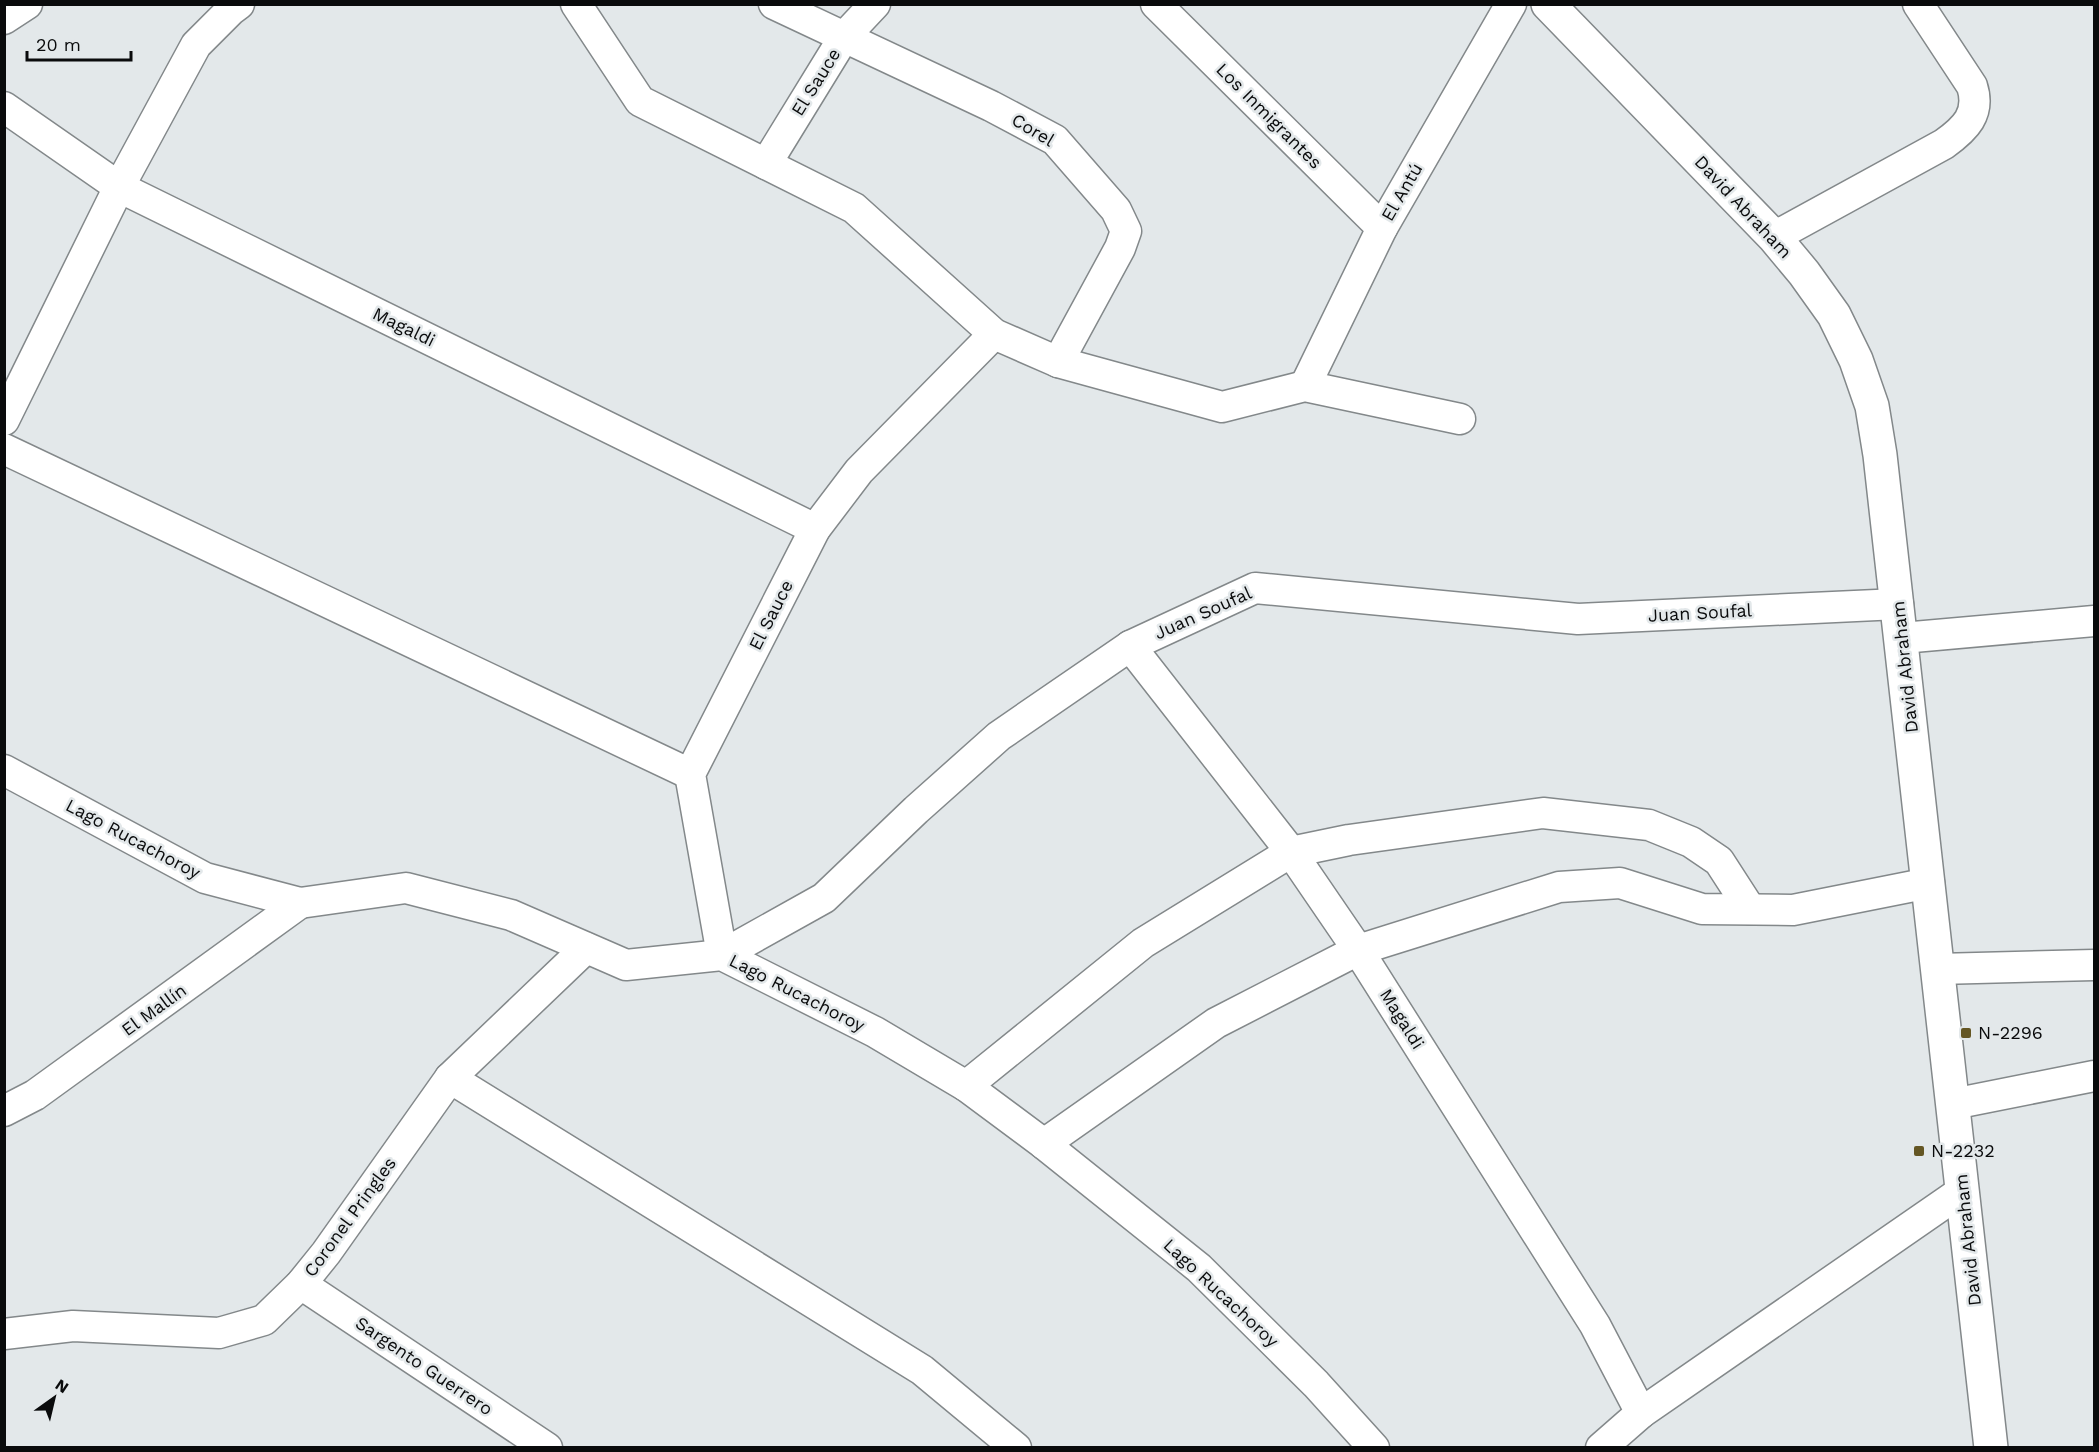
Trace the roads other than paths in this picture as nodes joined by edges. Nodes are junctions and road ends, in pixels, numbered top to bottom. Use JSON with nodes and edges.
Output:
{"nodes":[{"id":1,"x":27,"y":4,"type":"edge"},
{"id":2,"x":239,"y":4,"type":"edge"},
{"id":3,"x":576,"y":4,"type":"edge"},
{"id":4,"x":774,"y":4,"type":"edge"},
{"id":5,"x":875,"y":4,"type":"edge"},
{"id":6,"x":1156,"y":4,"type":"edge"},
{"id":7,"x":1511,"y":4,"type":"edge"},
{"id":8,"x":1548,"y":4,"type":"edge"},
{"id":9,"x":1918,"y":4,"type":"edge"},
{"id":10,"x":4,"y":19,"type":"edge"},
{"id":11,"x":844,"y":37,"type":"junction"},
{"id":12,"x":4,"y":107,"type":"edge"},
{"id":13,"x":766,"y":164,"type":"junction"},
{"id":14,"x":118,"y":187,"type":"junction"},
{"id":15,"x":1382,"y":228,"type":"junction"},
{"id":16,"x":1774,"y":237,"type":"junction"},
{"id":17,"x":994,"y":334,"type":"junction"},
{"id":18,"x":1058,"y":362,"type":"junction"},
{"id":19,"x":1305,"y":386,"type":"junction"},
{"id":20,"x":1460,"y":419,"type":"dead end"},
{"id":21,"x":4,"y":420,"type":"edge"},
{"id":22,"x":4,"y":449,"type":"edge"},
{"id":23,"x":815,"y":530,"type":"junction"},
{"id":24,"x":1898,"y":604,"type":"junction"},
{"id":25,"x":2094,"y":621,"type":"edge"},
{"id":26,"x":1902,"y":638,"type":"junction"},
{"id":27,"x":1130,"y":646,"type":"junction"},
{"id":28,"x":4,"y":770,"type":"edge"},
{"id":29,"x":690,"y":774,"type":"junction"},
{"id":30,"x":1291,"y":852,"type":"junction"},
{"id":31,"x":1929,"y":883,"type":"junction"},
{"id":32,"x":300,"y":903,"type":"junction"},
{"id":33,"x":1750,"y":909,"type":"junction"},
{"id":34,"x":586,"y":948,"type":"junction"},
{"id":35,"x":1358,"y":950,"type":"junction"},
{"id":36,"x":722,"y":955,"type":"junction"},
{"id":37,"x":2094,"y":965,"type":"edge"},
{"id":38,"x":1938,"y":969,"type":"junction"},
{"id":39,"x":2094,"y":1076,"type":"edge"},
{"id":40,"x":450,"y":1078,"type":"junction"},
{"id":41,"x":966,"y":1086,"type":"junction"},
{"id":42,"x":1953,"y":1104,"type":"junction"},
{"id":43,"x":4,"y":1111,"type":"edge"},
{"id":44,"x":1044,"y":1144,"type":"junction"},
{"id":45,"x":1962,"y":1191,"type":"junction"},
{"id":46,"x":301,"y":1284,"type":"junction"},
{"id":47,"x":4,"y":1334,"type":"edge"},
{"id":48,"x":1641,"y":1413,"type":"junction"},
{"id":49,"x":547,"y":1448,"type":"edge"},
{"id":50,"x":1016,"y":1448,"type":"edge"},
{"id":51,"x":1374,"y":1448,"type":"edge"},
{"id":52,"x":1601,"y":1448,"type":"edge"},
{"id":53,"x":1990,"y":1448,"type":"edge"}],
"edges":[{"from":1,"to":10,"type":"street"},
{"from":2,"to":14,"type":"street"},
{"from":3,"to":13,"type":"street"},
{"from":4,"to":11,"type":"street","name":"Corel"},
{"from":5,"to":11,"type":"street","name":"El Sauce"},
{"from":6,"to":15,"type":"street","name":"Los Inmigrantes"},
{"from":7,"to":15,"type":"street","name":"El Antú"},
{"from":8,"to":16,"type":"main road","name":"David Abraham"},
{"from":9,"to":16,"type":"street"},
{"from":11,"to":13,"type":"street","name":"El Sauce"},
{"from":11,"to":18,"type":"street","name":"Corel"},
{"from":12,"to":14,"type":"street","name":"Magaldi"},
{"from":13,"to":17,"type":"street"},
{"from":14,"to":21,"type":"street"},
{"from":14,"to":23,"type":"street","name":"Magaldi"},
{"from":15,"to":19,"type":"street","name":"El Antú"},
{"from":16,"to":24,"type":"main road","name":"David Abraham"},
{"from":17,"to":18,"type":"street"},
{"from":17,"to":23,"type":"street","name":"El Sauce"},
{"from":18,"to":19,"type":"street"},
{"from":19,"to":20,"type":"street"},
{"from":22,"to":29,"type":"street"},
{"from":23,"to":29,"type":"street","name":"El Sauce"},
{"from":24,"to":26,"type":"main road","name":"David Abraham"},
{"from":24,"to":27,"type":"street","name":"Juan Soufal"},
{"from":25,"to":26,"type":"street"},
{"from":26,"to":31,"type":"main road","name":"David Abraham"},
{"from":27,"to":30,"type":"street","name":"Magaldi"},
{"from":27,"to":36,"type":"street","name":"Juan Soufal"},
{"from":28,"to":32,"type":"street","name":"Lago Rucachoroy"},
{"from":29,"to":36,"type":"street"},
{"from":30,"to":33,"type":"street"},
{"from":30,"to":35,"type":"street","name":"Magaldi"},
{"from":30,"to":41,"type":"street"},
{"from":31,"to":33,"type":"street"},
{"from":31,"to":38,"type":"main road","name":"David Abraham"},
{"from":32,"to":34,"type":"street","name":"Lago Rucachoroy"},
{"from":32,"to":43,"type":"street","name":"El Mallín"},
{"from":33,"to":35,"type":"street"},
{"from":34,"to":36,"type":"street","name":"Lago Rucachoroy"},
{"from":34,"to":40,"type":"street","name":"Coronel Pringles"},
{"from":35,"to":44,"type":"street"},
{"from":35,"to":48,"type":"street","name":"Magaldi"},
{"from":36,"to":41,"type":"street","name":"Lago Rucachoroy"},
{"from":37,"to":38,"type":"street"},
{"from":38,"to":42,"type":"main road","name":"David Abraham"},
{"from":39,"to":42,"type":"street"},
{"from":40,"to":46,"type":"street","name":"Coronel Pringles"},
{"from":40,"to":50,"type":"street"},
{"from":41,"to":44,"type":"street","name":"Lago Rucachoroy"},
{"from":42,"to":45,"type":"main road","name":"David Abraham"},
{"from":44,"to":51,"type":"street","name":"Lago Rucachoroy"},
{"from":45,"to":48,"type":"street"},
{"from":45,"to":53,"type":"main road","name":"David Abraham"},
{"from":46,"to":47,"type":"street","name":"Coronel Pringles"},
{"from":46,"to":49,"type":"street","name":"Sargento Guerrero"},
{"from":48,"to":52,"type":"street"}]}
